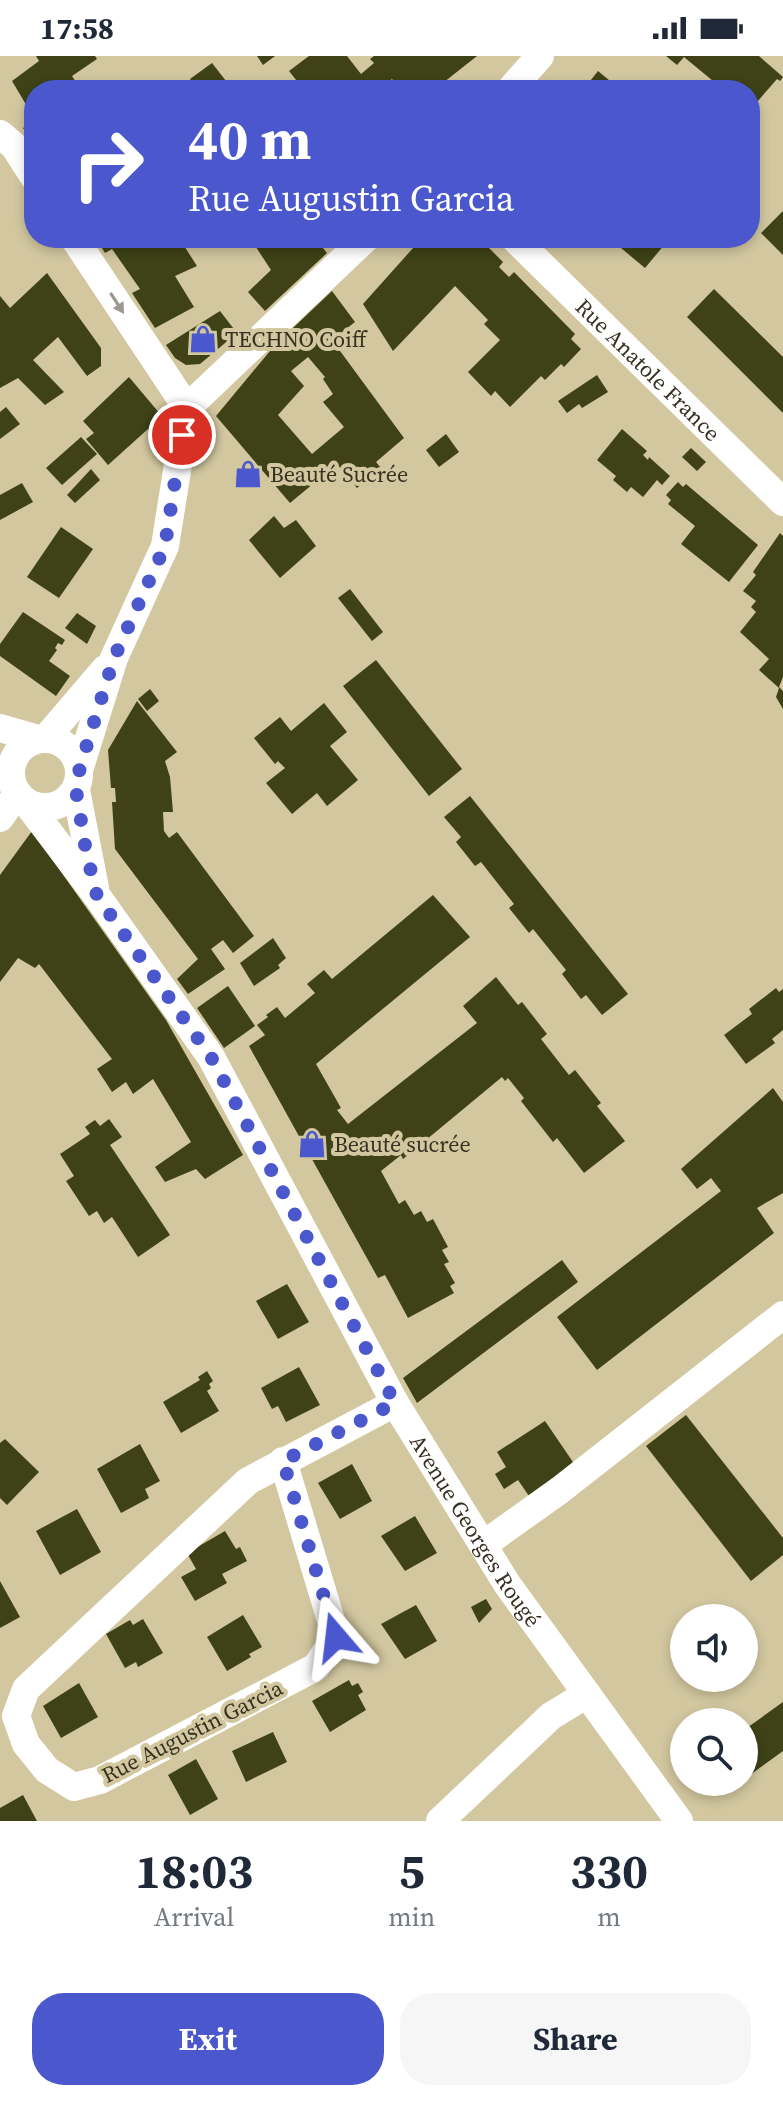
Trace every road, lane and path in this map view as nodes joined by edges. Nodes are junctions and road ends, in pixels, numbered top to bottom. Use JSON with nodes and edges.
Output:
{"nodes":[{"id":1,"x":540,"y":56,"type":"edge"},
{"id":2,"x":519,"y":80,"type":"edge"},
{"id":3,"x":0,"y":134,"type":"edge"},
{"id":4,"x":24,"y":162,"type":"edge"},
{"id":5,"x":81,"y":248,"type":"edge"},
{"id":6,"x":355,"y":248,"type":"edge"},
{"id":7,"x":524,"y":248,"type":"edge"},
{"id":8,"x":187,"y":408,"type":"junction"},
{"id":9,"x":783,"y":502,"type":"edge"},
{"id":10,"x":114,"y":658,"type":"junction"},
{"id":11,"x":0,"y":728,"type":"edge"},
{"id":12,"x":42,"y":739,"type":"junction"},
{"id":13,"x":78,"y":778,"type":"junction"},
{"id":14,"x":13,"y":782,"type":"edge"},
{"id":15,"x":0,"y":818,"type":"edge"},
{"id":16,"x":97,"y":896,"type":"junction"},
{"id":17,"x":783,"y":1315,"type":"edge"},
{"id":18,"x":395,"y":1403,"type":"junction"},
{"id":19,"x":283,"y":1461,"type":"junction"},
{"id":20,"x":483,"y":1545,"type":"junction"},
{"id":21,"x":587,"y":1694,"type":"junction"},
{"id":22,"x":440,"y":1821,"type":"edge"},
{"id":23,"x":679,"y":1821,"type":"edge"}],
"edges":[{"from":1,"to":2,"type":"street"},
{"from":3,"to":4,"type":"street"},
{"from":5,"to":8,"type":"street","one_way":true},
{"from":6,"to":8,"type":"street"},
{"from":7,"to":9,"type":"street","name":"Rue Anatole France"},
{"from":8,"to":10,"type":"street","name":"Avenue Georges Rougé"},
{"from":10,"to":12,"type":"street","name":"Avenue Georges Rougé"},
{"from":10,"to":13,"type":"street","name":"Avenue Georges Rougé"},
{"from":11,"to":12,"type":"street"},
{"from":12,"to":13,"type":"street"},
{"from":12,"to":14,"type":"street"},
{"from":13,"to":14,"type":"street"},
{"from":13,"to":16,"type":"street","name":"Avenue Georges Rougé"},
{"from":14,"to":15,"type":"street"},
{"from":14,"to":16,"type":"street","name":"Avenue Georges Rougé"},
{"from":16,"to":18,"type":"street","name":"Avenue Georges Rougé"},
{"from":17,"to":20,"type":"street"},
{"from":18,"to":19,"type":"street","name":"Rue Augustin Garcia"},
{"from":18,"to":20,"type":"street","name":"Avenue Georges Rougé"},
{"from":19,"to":19,"type":"street","name":"Rue Augustin Garcia"},
{"from":20,"to":21,"type":"street","name":"Avenue Georges Rougé"},
{"from":21,"to":22,"type":"street"},
{"from":21,"to":23,"type":"street","name":"Avenue Georges Rougé"}]}
